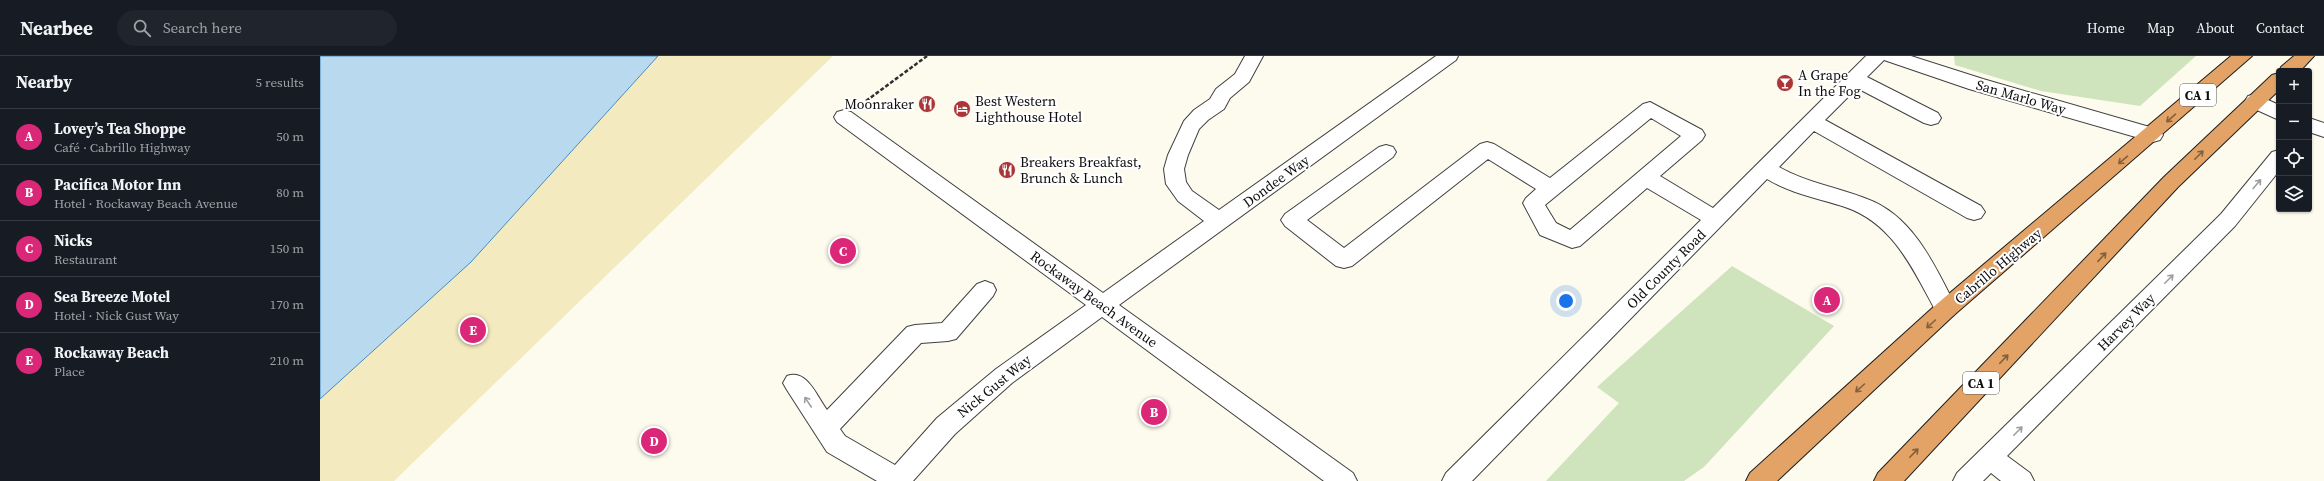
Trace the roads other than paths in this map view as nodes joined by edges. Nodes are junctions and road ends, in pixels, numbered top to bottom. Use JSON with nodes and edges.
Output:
{"nodes":[{"id":1,"x":1254,"y":56,"type":"edge"},
{"id":2,"x":1449,"y":56,"type":"edge"},
{"id":3,"x":1877,"y":56,"type":"edge"},
{"id":4,"x":1891,"y":56,"type":"edge"},
{"id":5,"x":2243,"y":56,"type":"edge"},
{"id":6,"x":2305,"y":56,"type":"edge"},
{"id":7,"x":2291,"y":68,"type":"edge"},
{"id":8,"x":1855,"y":79,"type":"junction"},
{"id":9,"x":2276,"y":82,"type":"edge"},
{"id":10,"x":2255,"y":101,"type":"junction"},
{"id":11,"x":2276,"y":111,"type":"edge"},
{"id":12,"x":844,"y":117,"type":"road end"},
{"id":13,"x":1931,"y":118,"type":"dead end"},
{"id":14,"x":1812,"y":121,"type":"junction"},
{"id":15,"x":2312,"y":126,"type":"edge"},
{"id":16,"x":2324,"y":130,"type":"edge"},
{"id":17,"x":2153,"y":134,"type":"junction"},
{"id":18,"x":1386,"y":152,"type":"dead end"},
{"id":19,"x":2276,"y":161,"type":"edge"},
{"id":20,"x":1766,"y":169,"type":"junction"},
{"id":21,"x":1646,"y":178,"type":"junction"},
{"id":22,"x":1550,"y":189,"type":"junction"},
{"id":23,"x":1974,"y":212,"type":"dead end"},
{"id":24,"x":1716,"y":219,"type":"junction"},
{"id":25,"x":1219,"y":221,"type":"junction"},
{"id":26,"x":985,"y":290,"type":"dead end"},
{"id":27,"x":1103,"y":305,"type":"junction"},
{"id":28,"x":1946,"y":309,"type":"junction"},
{"id":29,"x":795,"y":383,"type":"dead end"},
{"id":30,"x":830,"y":436,"type":"junction"},
{"id":31,"x":1990,"y":458,"type":"junction"},
{"id":32,"x":898,"y":481,"type":"edge"},
{"id":33,"x":1344,"y":481,"type":"edge"},
{"id":34,"x":1455,"y":481,"type":"edge"},
{"id":35,"x":1759,"y":481,"type":"edge"},
{"id":36,"x":1887,"y":481,"type":"edge"},
{"id":37,"x":1966,"y":481,"type":"edge"},
{"id":38,"x":2021,"y":481,"type":"edge"}],
"edges":[{"from":1,"to":25,"type":"street"},
{"from":2,"to":25,"type":"street","name":"Dondee Way"},
{"from":3,"to":8,"type":"street","name":"Old County Road"},
{"from":4,"to":17,"type":"street","name":"San Marlo Way"},
{"from":5,"to":17,"type":"highway","name":"Cabrillo Highway","number":"CA 1","one_way":true},
{"from":6,"to":7,"type":"highway"},
{"from":8,"to":13,"type":"street"},
{"from":8,"to":14,"type":"street","name":"Old County Road"},
{"from":9,"to":10,"type":"highway","number":"CA 1"},
{"from":10,"to":11,"type":"street"},
{"from":36,"to":10,"type":"highway","number":"CA 1","one_way":true},
{"from":12,"to":27,"type":"street","name":"Rockaway Beach Avenue"},
{"from":14,"to":20,"type":"street","name":"Old County Road"},
{"from":14,"to":23,"type":"street"},
{"from":15,"to":16,"type":"street"},
{"from":17,"to":28,"type":"highway","name":"Cabrillo Highway","number":"CA 1","one_way":true},
{"from":18,"to":22,"type":"street"},
{"from":31,"to":19,"type":"street","name":"Harvey Way","one_way":true},
{"from":20,"to":24,"type":"street","name":"Old County Road"},
{"from":20,"to":28,"type":"street"},
{"from":21,"to":22,"type":"street"},
{"from":21,"to":22,"type":"street"},
{"from":21,"to":24,"type":"street"},
{"from":24,"to":34,"type":"street","name":"Old County Road"},
{"from":25,"to":27,"type":"street","name":"Dondee Way"},
{"from":26,"to":30,"type":"street"},
{"from":27,"to":32,"type":"street","name":"Nick Gust Way"},
{"from":27,"to":33,"type":"street","name":"Rockaway Beach Avenue"},
{"from":28,"to":35,"type":"highway","name":"Cabrillo Highway","number":"CA 1","one_way":true},
{"from":30,"to":29,"type":"street","one_way":true},
{"from":30,"to":32,"type":"street"},
{"from":31,"to":37,"type":"street","name":"Harvey Way"},
{"from":31,"to":38,"type":"street"}]}
